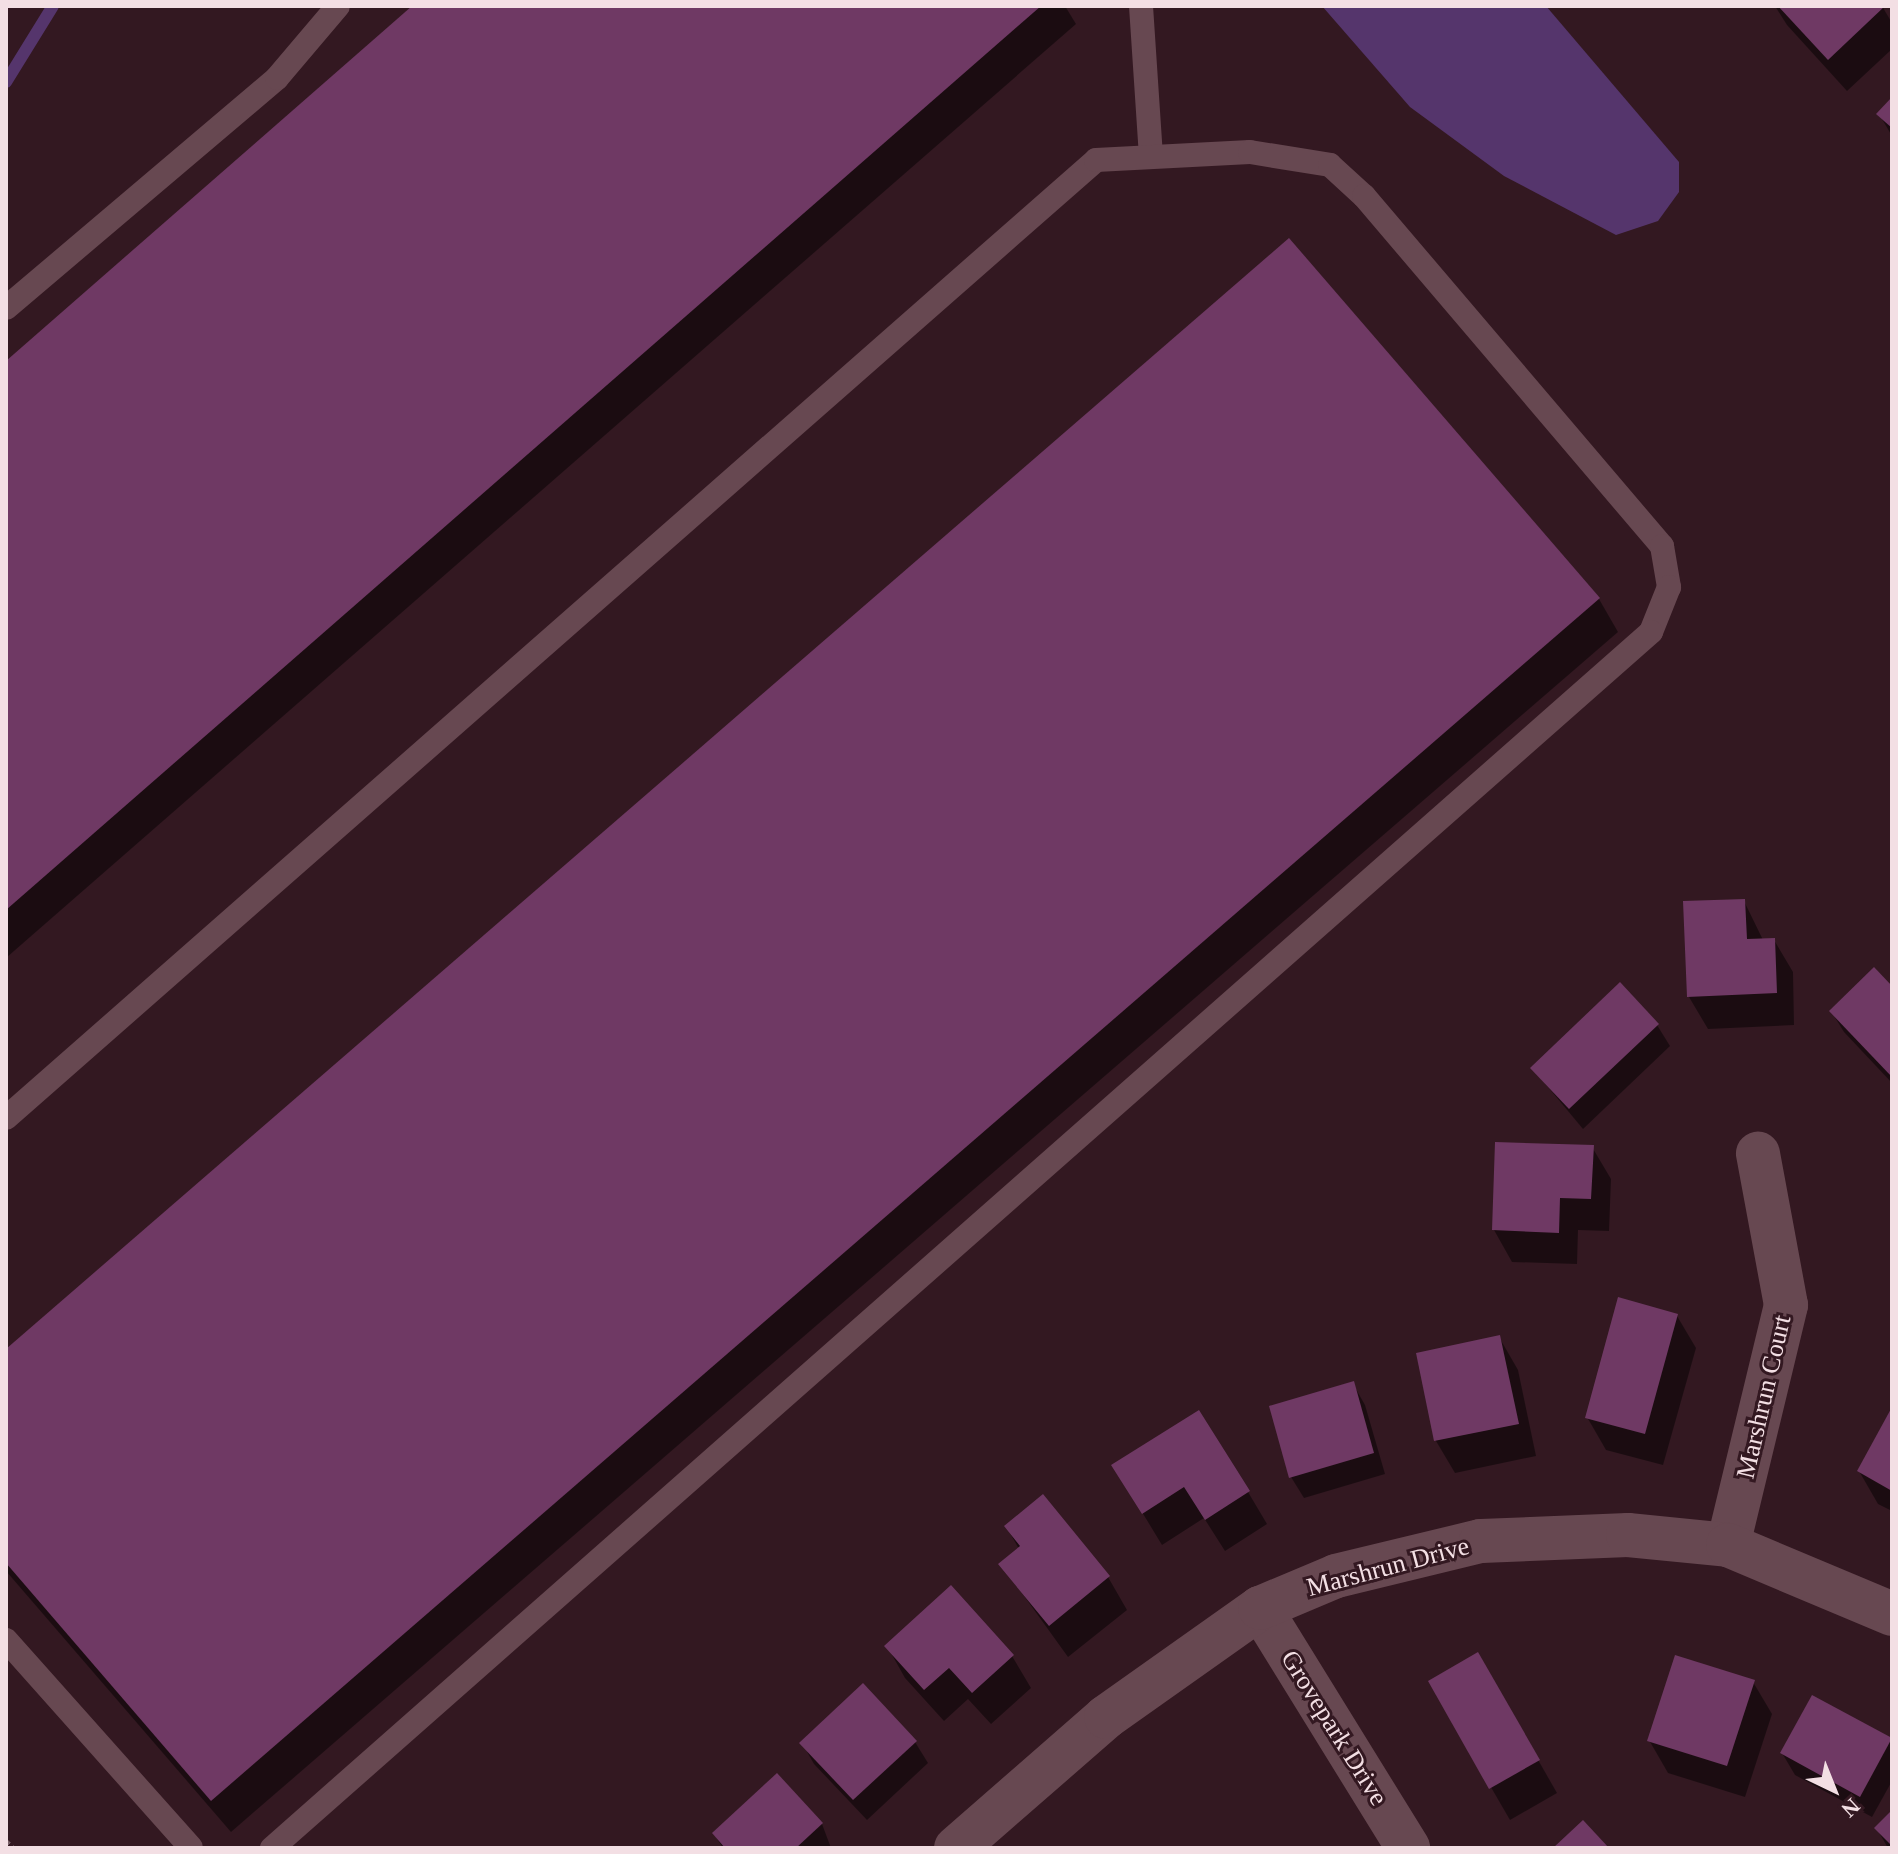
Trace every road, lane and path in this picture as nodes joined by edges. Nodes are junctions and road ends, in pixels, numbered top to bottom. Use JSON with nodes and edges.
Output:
{"nodes":[{"id":1,"x":338,"y":6,"type":"edge"},
{"id":2,"x":1141,"y":6,"type":"edge"},
{"id":3,"x":1151,"y":157,"type":"junction"},
{"id":4,"x":6,"y":308,"type":"edge"},
{"id":5,"x":6,"y":1118,"type":"edge"},
{"id":6,"x":1758,"y":1154,"type":"dead end"},
{"id":7,"x":1728,"y":1545,"type":"junction"},
{"id":8,"x":1260,"y":1608,"type":"junction"},
{"id":9,"x":1892,"y":1614,"type":"edge"},
{"id":10,"x":6,"y":1640,"type":"edge"},
{"id":11,"x":6,"y":1841,"type":"edge"},
{"id":12,"x":13,"y":1848,"type":"edge"},
{"id":13,"x":191,"y":1848,"type":"edge"},
{"id":14,"x":272,"y":1848,"type":"edge"},
{"id":15,"x":956,"y":1848,"type":"edge"},
{"id":16,"x":1408,"y":1848,"type":"edge"}],
"edges":[{"from":1,"to":4,"type":"lane"},
{"from":2,"to":3,"type":"lane"},
{"from":3,"to":5,"type":"lane"},
{"from":3,"to":14,"type":"lane"},
{"from":6,"to":7,"type":"street","name":"Marshrun Court"},
{"from":7,"to":8,"type":"street","name":"Marshrun Drive"},
{"from":7,"to":9,"type":"street","name":"Marshrun Drive"},
{"from":8,"to":15,"type":"street","name":"Marshrun Drive"},
{"from":8,"to":16,"type":"street","name":"Grovepark Drive"},
{"from":10,"to":13,"type":"lane"},
{"from":11,"to":12,"type":"path"}]}
